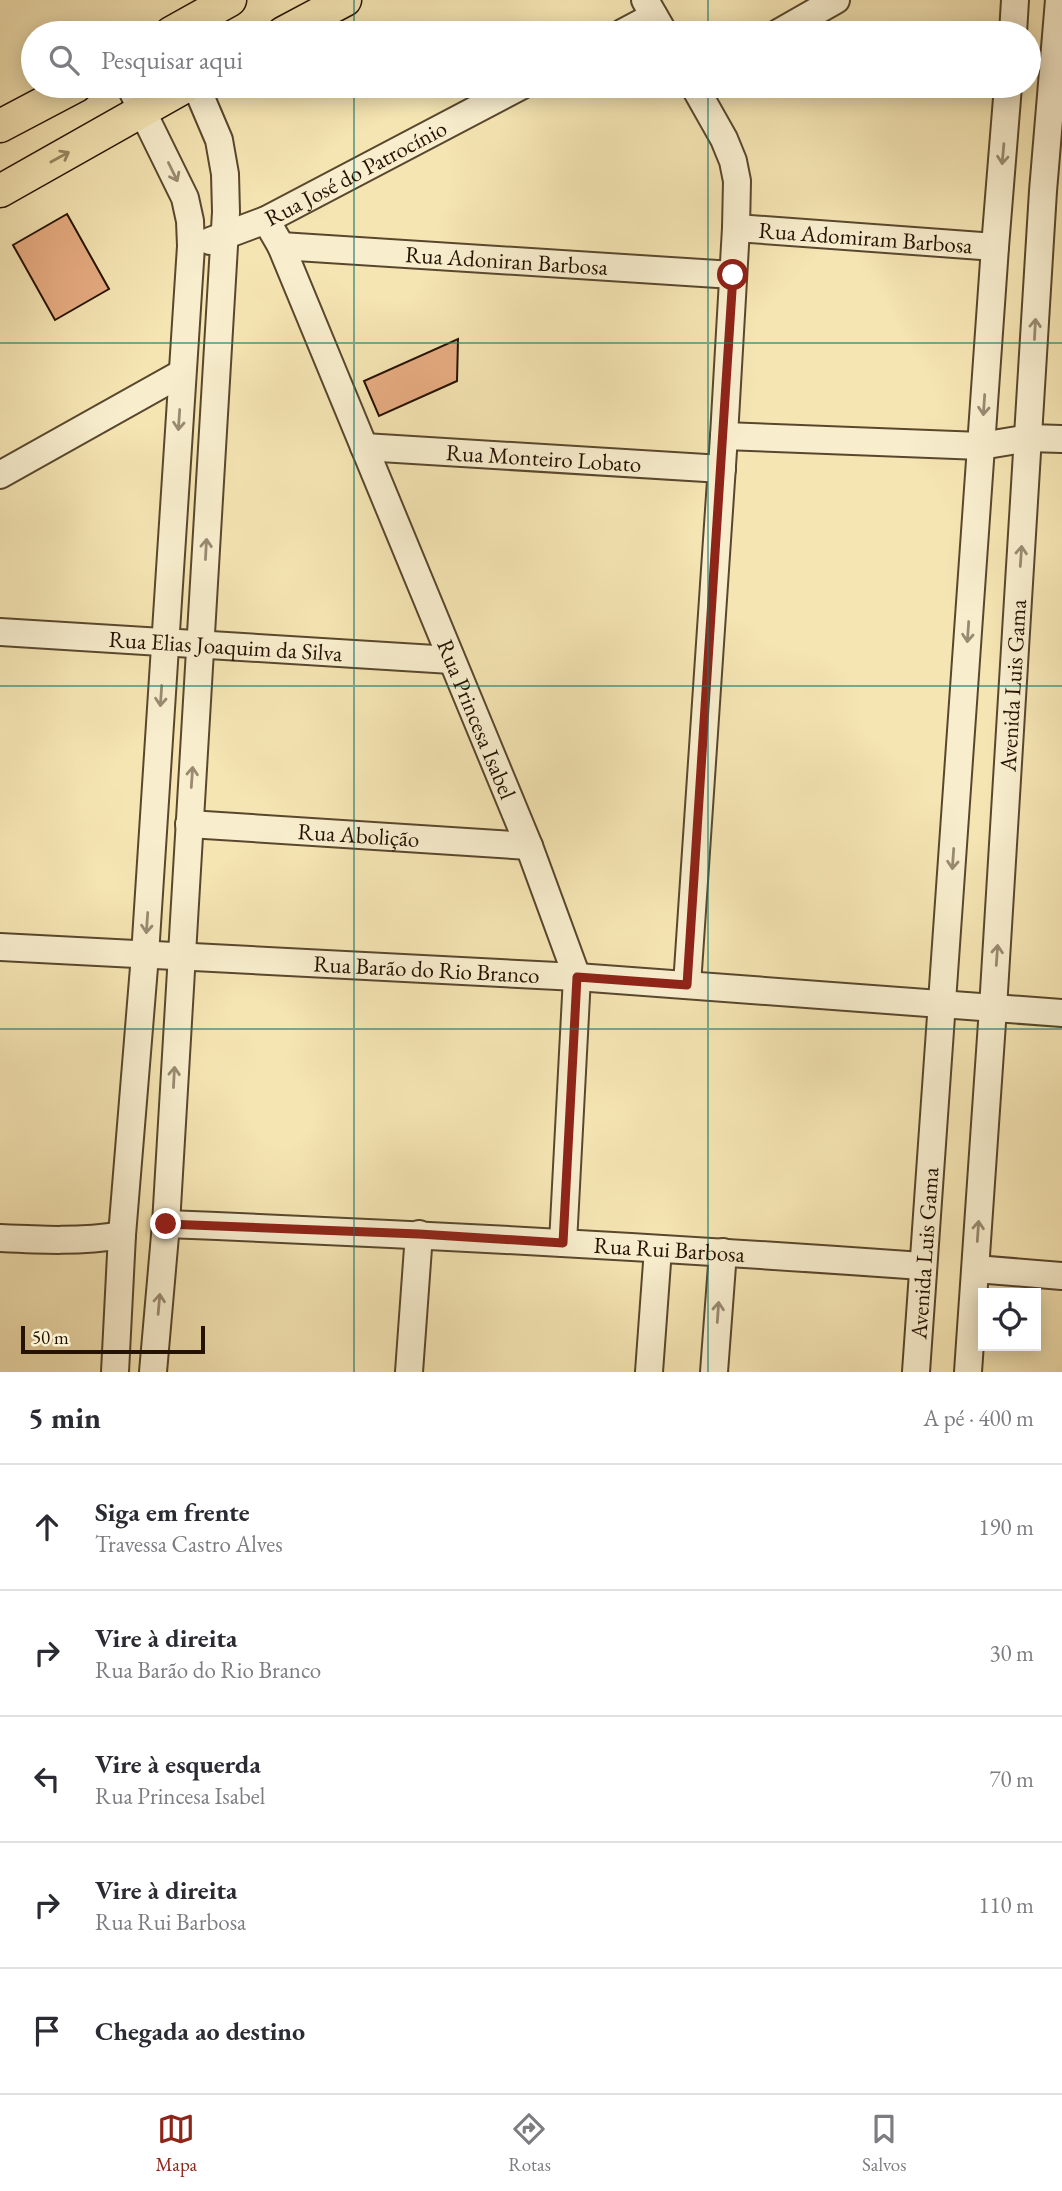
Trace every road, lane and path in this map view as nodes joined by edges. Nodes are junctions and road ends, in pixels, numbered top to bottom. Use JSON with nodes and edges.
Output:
{"nodes":[{"id":1,"x":230,"y":0,"type":"edge"},
{"id":2,"x":345,"y":0,"type":"edge"},
{"id":3,"x":836,"y":0,"type":"edge"},
{"id":4,"x":1015,"y":0,"type":"edge"},
{"id":5,"x":1059,"y":0,"type":"edge"},
{"id":6,"x":192,"y":21,"type":"edge"},
{"id":7,"x":306,"y":21,"type":"edge"},
{"id":8,"x":799,"y":21,"type":"edge"},
{"id":9,"x":1014,"y":21,"type":"edge"},
{"id":10,"x":53,"y":98,"type":"edge"},
{"id":11,"x":136,"y":98,"type":"edge"},
{"id":12,"x":201,"y":98,"type":"edge"},
{"id":13,"x":498,"y":98,"type":"edge"},
{"id":14,"x":700,"y":98,"type":"edge"},
{"id":15,"x":1007,"y":98,"type":"edge"},
{"id":16,"x":0,"y":126,"type":"edge"},
{"id":17,"x":0,"y":191,"type":"edge"},
{"id":18,"x":1053,"y":192,"type":"edge"},
{"id":19,"x":266,"y":220,"type":"junction"},
{"id":20,"x":736,"y":228,"type":"junction"},
{"id":21,"x":224,"y":237,"type":"junction"},
{"id":22,"x":191,"y":246,"type":"junction"},
{"id":23,"x":281,"y":246,"type":"junction"},
{"id":24,"x":995,"y":247,"type":"junction"},
{"id":25,"x":733,"y":275,"type":"junction"},
{"id":26,"x":182,"y":373,"type":"junction"},
{"id":27,"x":724,"y":436,"type":"junction"},
{"id":28,"x":1029,"y":438,"type":"junction"},
{"id":29,"x":1062,"y":439,"type":"edge"},
{"id":30,"x":981,"y":446,"type":"junction"},
{"id":31,"x":364,"y":447,"type":"junction"},
{"id":32,"x":722,"y":469,"type":"junction"},
{"id":33,"x":0,"y":475,"type":"edge"},
{"id":34,"x":0,"y":632,"type":"edge"},
{"id":35,"x":164,"y":643,"type":"junction"},
{"id":36,"x":200,"y":645,"type":"junction"},
{"id":37,"x":451,"y":660,"type":"junction"},
{"id":38,"x":188,"y":824,"type":"junction"},
{"id":39,"x":529,"y":846,"type":"junction"},
{"id":40,"x":0,"y":947,"type":"edge"},
{"id":41,"x":145,"y":955,"type":"junction"},
{"id":42,"x":180,"y":957,"type":"junction"},
{"id":43,"x":577,"y":977,"type":"junction"},
{"id":44,"x":687,"y":985,"type":"junction"},
{"id":45,"x":943,"y":1005,"type":"junction"},
{"id":46,"x":993,"y":1008,"type":"junction"},
{"id":47,"x":1062,"y":1013,"type":"edge"},
{"id":48,"x":166,"y":1224,"type":"junction"},
{"id":49,"x":122,"y":1234,"type":"junction"},
{"id":50,"x":419,"y":1234,"type":"junction"},
{"id":51,"x":0,"y":1238,"type":"edge"},
{"id":52,"x":563,"y":1243,"type":"junction"},
{"id":53,"x":658,"y":1249,"type":"junction"},
{"id":54,"x":723,"y":1252,"type":"junction"},
{"id":55,"x":922,"y":1266,"type":"junction"},
{"id":56,"x":976,"y":1269,"type":"junction"},
{"id":57,"x":1062,"y":1276,"type":"edge"},
{"id":58,"x":115,"y":1372,"type":"edge"},
{"id":59,"x":153,"y":1372,"type":"edge"},
{"id":60,"x":409,"y":1372,"type":"edge"},
{"id":61,"x":649,"y":1372,"type":"edge"},
{"id":62,"x":714,"y":1372,"type":"edge"},
{"id":63,"x":916,"y":1372,"type":"edge"},
{"id":64,"x":968,"y":1372,"type":"edge"}],
"edges":[{"from":1,"to":6,"type":"main road"},
{"from":2,"to":7,"type":"main road"},
{"from":3,"to":8,"type":"street"},
{"from":4,"to":9,"type":"street"},
{"from":5,"to":18,"type":"street","name":"Avenida Luis Gama"},
{"from":10,"to":16,"type":"main road"},
{"from":17,"to":11,"type":"main road","one_way":true},
{"from":11,"to":22,"type":"street","one_way":true},
{"from":12,"to":21,"type":"street"},
{"from":13,"to":19,"type":"street","name":"Rua José do Patrocínio"},
{"from":14,"to":20,"type":"street"},
{"from":15,"to":24,"type":"street","name":"Avenida Luis Gama","one_way":true},
{"from":28,"to":18,"type":"street","name":"Avenida Luis Gama","one_way":true},
{"from":19,"to":21,"type":"street","name":"Rua José do Patrocínio"},
{"from":19,"to":23,"type":"street","name":"Rua Princesa Isabel"},
{"from":20,"to":24,"type":"street","name":"Rua Adomiram Barbosa"},
{"from":20,"to":25,"type":"street"},
{"from":21,"to":22,"type":"street","name":"Rua José do Patrocínio"},
{"from":36,"to":21,"type":"street","one_way":true},
{"from":22,"to":26,"type":"street"},
{"from":23,"to":25,"type":"street","name":"Rua Adoniran Barbosa"},
{"from":23,"to":31,"type":"street","name":"Rua Princesa Isabel"},
{"from":24,"to":30,"type":"street","name":"Avenida Luis Gama","one_way":true},
{"from":25,"to":27,"type":"street"},
{"from":26,"to":33,"type":"street"},
{"from":26,"to":35,"type":"street","one_way":true},
{"from":27,"to":30,"type":"street"},
{"from":27,"to":32,"type":"street"},
{"from":28,"to":29,"type":"street"},
{"from":28,"to":30,"type":"street"},
{"from":46,"to":28,"type":"street","name":"Avenida Luis Gama","one_way":true},
{"from":30,"to":45,"type":"street","name":"Avenida Luis Gama","one_way":true},
{"from":31,"to":32,"type":"street","name":"Rua Monteiro Lobato"},
{"from":31,"to":37,"type":"street","name":"Rua Princesa Isabel"},
{"from":32,"to":44,"type":"street"},
{"from":34,"to":35,"type":"street","name":"Rua Elias Joaquim da Silva"},
{"from":35,"to":36,"type":"street","name":"Rua Elias Joaquim da Silva"},
{"from":35,"to":41,"type":"street","one_way":true},
{"from":36,"to":37,"type":"street","name":"Rua Elias Joaquim da Silva"},
{"from":38,"to":36,"type":"street","one_way":true},
{"from":37,"to":39,"type":"street","name":"Rua Princesa Isabel"},
{"from":38,"to":39,"type":"street","name":"Rua Abolição"},
{"from":38,"to":42,"type":"street"},
{"from":39,"to":43,"type":"street","name":"Rua Princesa Isabel"},
{"from":40,"to":41,"type":"street","name":"Rua Barão do Rio Branco"},
{"from":41,"to":42,"type":"street","name":"Rua Barão do Rio Branco"},
{"from":41,"to":49,"type":"street"},
{"from":42,"to":43,"type":"street","name":"Rua Barão do Rio Branco"},
{"from":48,"to":42,"type":"street","one_way":true},
{"from":43,"to":44,"type":"street","name":"Rua Barão do Rio Branco"},
{"from":43,"to":52,"type":"street","name":"Rua Princesa Isabel"},
{"from":44,"to":45,"type":"street","name":"Rua Barão do Rio Branco"},
{"from":45,"to":46,"type":"street","name":"Rua Barão do Rio Branco"},
{"from":45,"to":55,"type":"street","name":"Avenida Luis Gama"},
{"from":46,"to":47,"type":"street","name":"Rua Barão do Rio Branco"},
{"from":56,"to":46,"type":"street","name":"Avenida Luis Gama","one_way":true},
{"from":48,"to":50,"type":"street","name":"Rua Rui Barbosa"},
{"from":59,"to":48,"type":"street","one_way":true},
{"from":49,"to":51,"type":"street"},
{"from":49,"to":58,"type":"street"},
{"from":50,"to":52,"type":"street","name":"Rua Rui Barbosa"},
{"from":50,"to":60,"type":"street"},
{"from":52,"to":53,"type":"street","name":"Rua Rui Barbosa"},
{"from":53,"to":54,"type":"street","name":"Rua Rui Barbosa"},
{"from":53,"to":61,"type":"street"},
{"from":54,"to":55,"type":"street","name":"Rua Rui Barbosa"},
{"from":62,"to":54,"type":"street","one_way":true},
{"from":55,"to":63,"type":"street","name":"Avenida Luis Gama"},
{"from":56,"to":57,"type":"street"},
{"from":56,"to":64,"type":"street","name":"Avenida Luis Gama"}]}
